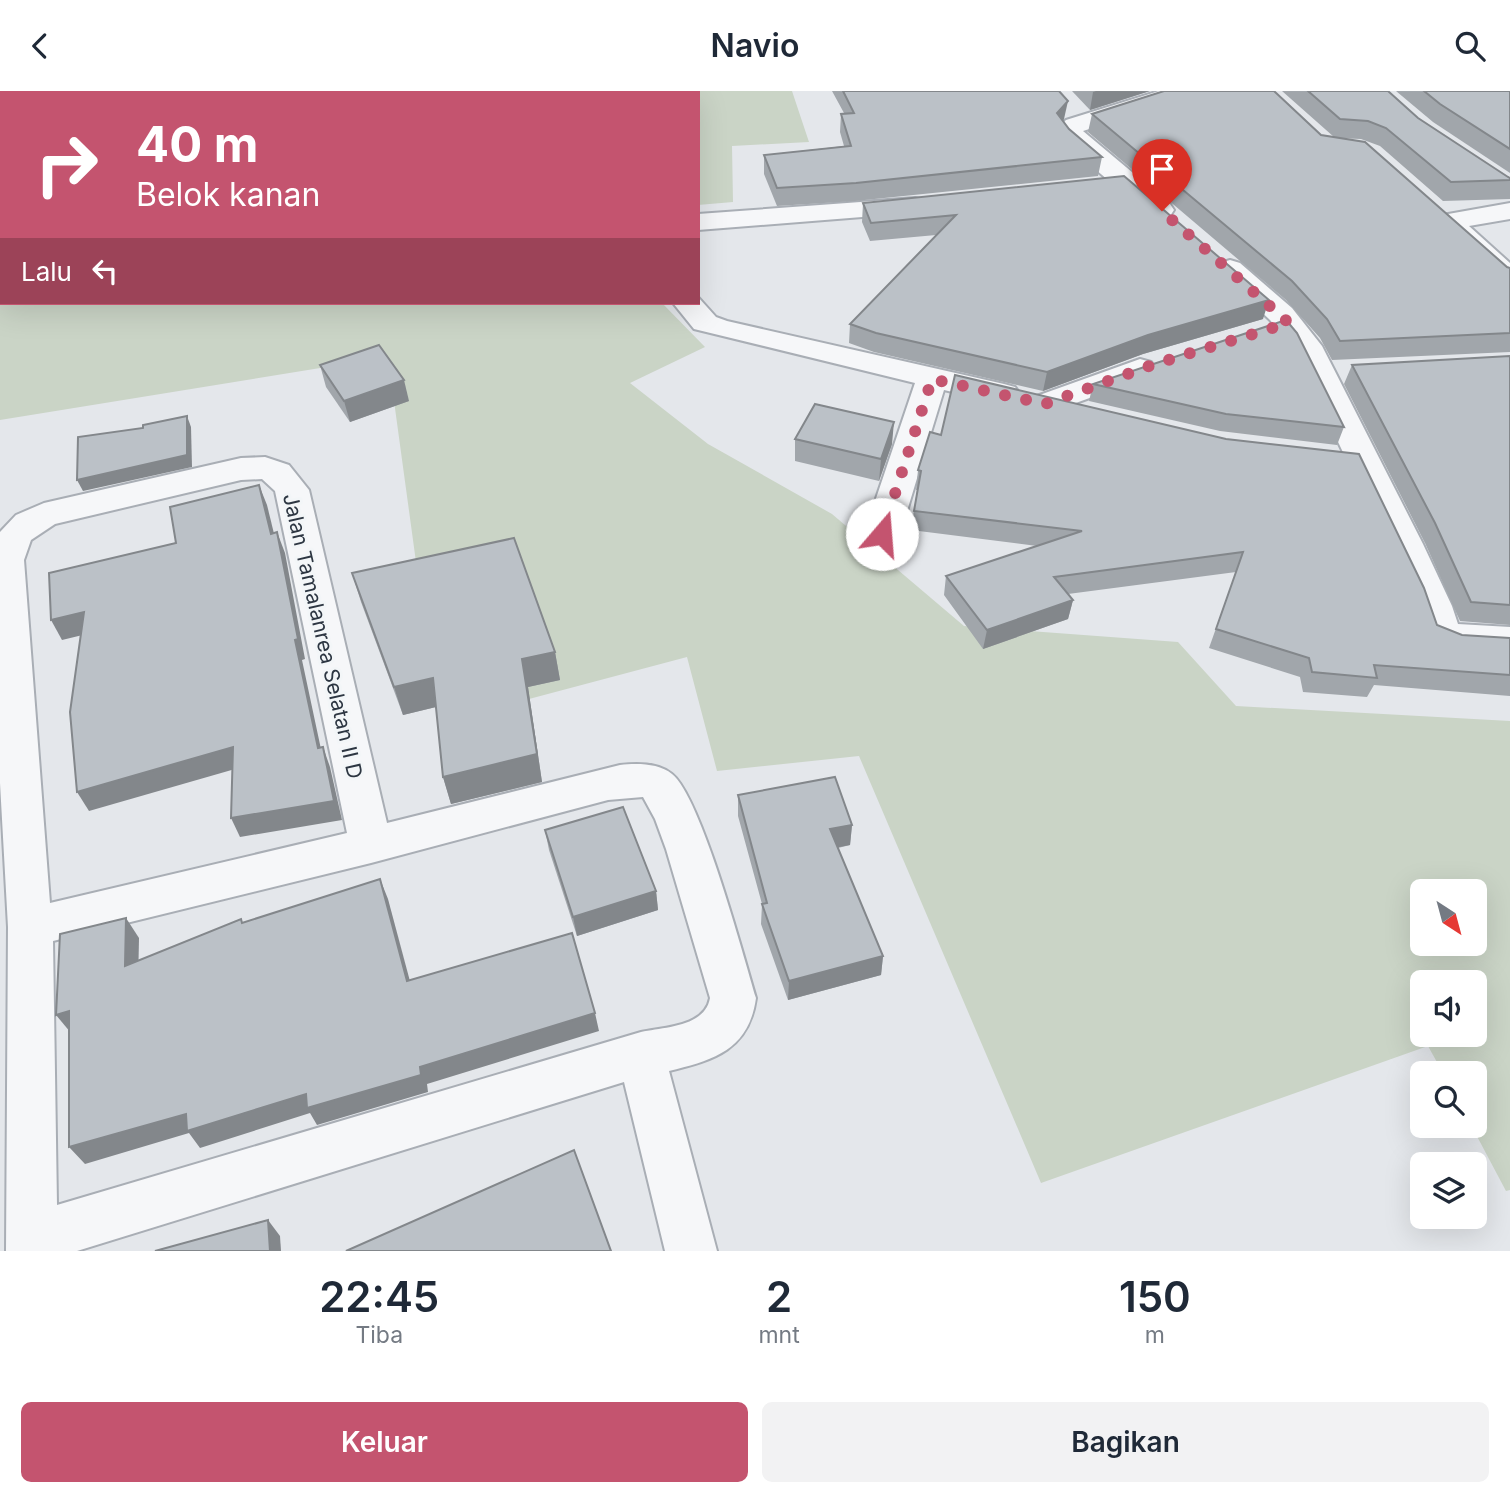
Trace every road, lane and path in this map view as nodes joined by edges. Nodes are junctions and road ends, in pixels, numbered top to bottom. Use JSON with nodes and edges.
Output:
{"nodes":[{"id":1,"x":1184,"y":91,"type":"edge"},
{"id":2,"x":1066,"y":102,"type":"edge"},
{"id":3,"x":1084,"y":122,"type":"junction"},
{"id":4,"x":1130,"y":183,"type":"junction"},
{"id":5,"x":1090,"y":188,"type":"edge"},
{"id":6,"x":946,"y":203,"type":"edge"},
{"id":7,"x":1510,"y":211,"type":"edge"},
{"id":8,"x":700,"y":222,"type":"edge"},
{"id":9,"x":1175,"y":223,"type":"edge"},
{"id":10,"x":1204,"y":247,"type":"edge"},
{"id":11,"x":1510,"y":278,"type":"edge"},
{"id":12,"x":690,"y":305,"type":"edge"},
{"id":13,"x":1289,"y":323,"type":"junction"},
{"id":14,"x":1256,"y":335,"type":"edge"},
{"id":15,"x":1167,"y":361,"type":"edge"},
{"id":16,"x":932,"y":379,"type":"junction"},
{"id":17,"x":1045,"y":404,"type":"junction"},
{"id":18,"x":1105,"y":417,"type":"edge"},
{"id":19,"x":1326,"y":458,"type":"edge"},
{"id":20,"x":1363,"y":461,"type":"junction"},
{"id":21,"x":882,"y":534,"type":"dead end"},
{"id":22,"x":1510,"y":641,"type":"edge"},
{"id":23,"x":370,"y":845,"type":"junction"},
{"id":24,"x":30,"y":927,"type":"junction"},
{"id":25,"x":641,"y":1054,"type":"junction"},
{"id":26,"x":32,"y":1245,"type":"edge"},
{"id":27,"x":691,"y":1251,"type":"edge"}],
"edges":[{"from":1,"to":3,"type":"street"},
{"from":2,"to":3,"type":"street"},
{"from":3,"to":4,"type":"street"},
{"from":4,"to":5,"type":"street"},
{"from":4,"to":9,"type":"street"},
{"from":6,"to":8,"type":"street"},
{"from":7,"to":11,"type":"street"},
{"from":10,"to":13,"type":"street"},
{"from":12,"to":16,"type":"street"},
{"from":13,"to":14,"type":"street"},
{"from":13,"to":20,"type":"street"},
{"from":15,"to":17,"type":"street"},
{"from":16,"to":17,"type":"street"},
{"from":16,"to":21,"type":"street"},
{"from":17,"to":18,"type":"street"},
{"from":19,"to":20,"type":"street"},
{"from":20,"to":22,"type":"street"},
{"from":23,"to":24,"type":"street","name":"Jalan Tamalanrea Selatan II D"},
{"from":23,"to":24,"type":"street","name":"Jalan Tamalanrea Selatan II D"},
{"from":23,"to":25,"type":"street","name":"Jalan Tamalanrea Selatan II D"},
{"from":24,"to":26,"type":"street","name":"Jalan Tamalanrea Selatan II D"},
{"from":25,"to":26,"type":"street","name":"Jalan Tamalanrea Selatan II D"},
{"from":25,"to":27,"type":"street"}]}
